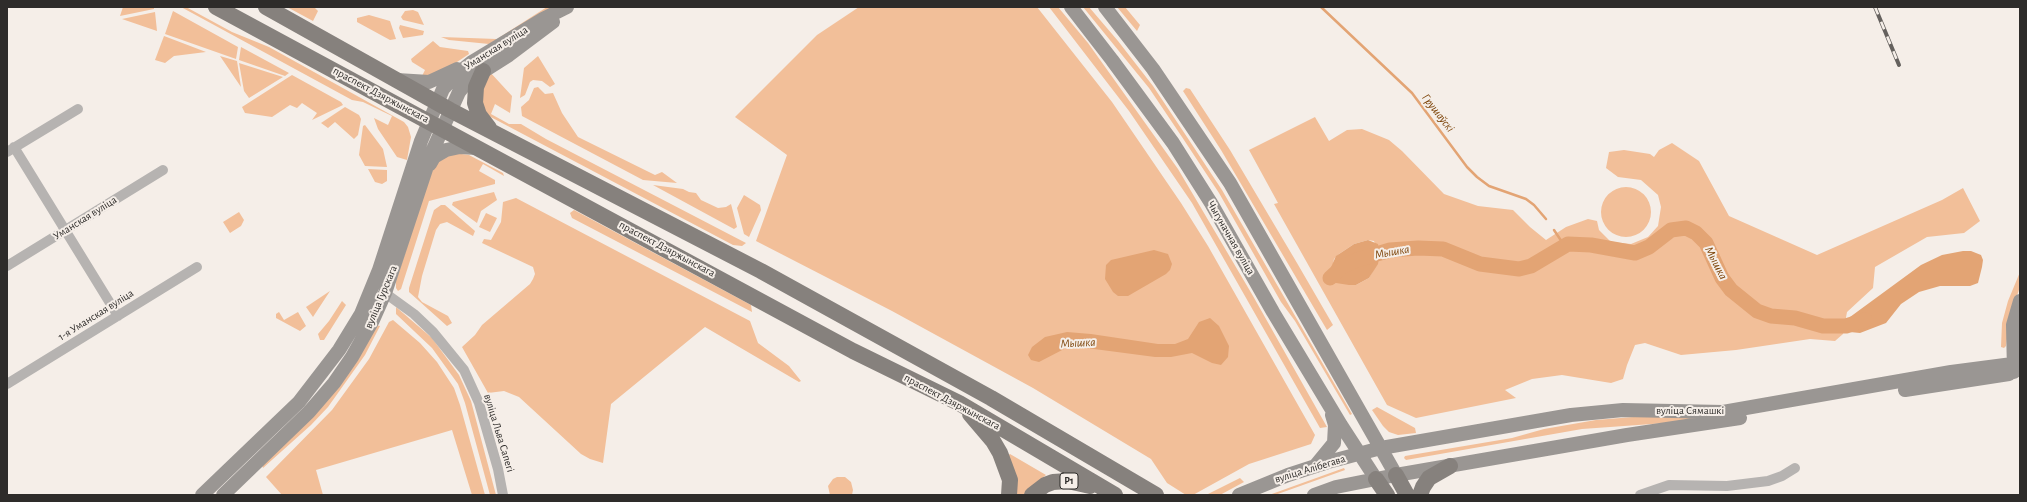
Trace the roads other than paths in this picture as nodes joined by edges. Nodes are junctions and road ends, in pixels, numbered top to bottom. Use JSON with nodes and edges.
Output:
{"nodes":[{"id":1,"x":216,"y":7,"type":"edge"},
{"id":2,"x":266,"y":7,"type":"edge"},
{"id":3,"x":568,"y":7,"type":"edge"},
{"id":4,"x":1071,"y":7,"type":"edge"},
{"id":5,"x":1105,"y":7,"type":"edge"},
{"id":6,"x":477,"y":67,"type":"junction"},
{"id":7,"x":397,"y":80,"type":"junction"},
{"id":8,"x":444,"y":106,"type":"junction"},
{"id":9,"x":78,"y":109,"type":"dead end"},
{"id":10,"x":435,"y":125,"type":"junction"},
{"id":11,"x":492,"y":131,"type":"junction"},
{"id":12,"x":11,"y":149,"type":"edge"},
{"id":13,"x":478,"y":149,"type":"junction"},
{"id":14,"x":163,"y":170,"type":"dead end"},
{"id":15,"x":423,"y":175,"type":"junction"},
{"id":16,"x":65,"y":230,"type":"junction"},
{"id":17,"x":7,"y":266,"type":"edge"},
{"id":18,"x":197,"y":267,"type":"dead end"},
{"id":19,"x":379,"y":290,"type":"junction"},
{"id":20,"x":2020,"y":301,"type":"edge"},
{"id":21,"x":118,"y":316,"type":"junction"},
{"id":22,"x":2012,"y":349,"type":"junction"},
{"id":23,"x":339,"y":350,"type":"junction"},
{"id":24,"x":352,"y":357,"type":"junction"},
{"id":25,"x":2018,"y":366,"type":"edge"},
{"id":26,"x":1988,"y":367,"type":"junction"},
{"id":27,"x":7,"y":384,"type":"edge"},
{"id":28,"x":959,"y":403,"type":"junction"},
{"id":29,"x":1330,"y":406,"type":"junction"},
{"id":30,"x":1381,"y":448,"type":"junction"},
{"id":31,"x":246,"y":453,"type":"junction"},
{"id":32,"x":1360,"y":454,"type":"junction"},
{"id":33,"x":256,"y":463,"type":"junction"},
{"id":34,"x":1316,"y":466,"type":"junction"},
{"id":35,"x":1450,"y":466,"type":"junction"},
{"id":36,"x":1795,"y":468,"type":"dead end"},
{"id":37,"x":1396,"y":475,"type":"junction"},
{"id":38,"x":1376,"y":479,"type":"junction"},
{"id":39,"x":1111,"y":493,"type":"edge"},
{"id":40,"x":202,"y":495,"type":"edge"},
{"id":41,"x":223,"y":495,"type":"edge"},
{"id":42,"x":503,"y":495,"type":"edge"},
{"id":43,"x":1009,"y":495,"type":"edge"},
{"id":44,"x":1032,"y":495,"type":"edge"},
{"id":45,"x":1156,"y":495,"type":"edge"},
{"id":46,"x":1239,"y":495,"type":"edge"},
{"id":47,"x":1314,"y":495,"type":"edge"},
{"id":48,"x":1387,"y":495,"type":"edge"},
{"id":49,"x":1407,"y":495,"type":"edge"},
{"id":50,"x":1420,"y":495,"type":"edge"},
{"id":51,"x":1640,"y":495,"type":"edge"}],
"edges":[{"from":1,"to":10,"type":"main road","name":"праспект Дзяржынскага"},
{"from":2,"to":7,"type":"main road","name":"праспект Дзяржынскага"},
{"from":3,"to":6,"type":"main road","name":"Уманская вуліца"},
{"from":4,"to":29,"type":"main road","name":"Чыгуначная вуліца"},
{"from":5,"to":30,"type":"main road"},
{"from":6,"to":7,"type":"main road"},
{"from":6,"to":8,"type":"main road","name":"Уманская вуліца"},
{"from":6,"to":11,"type":"main road"},
{"from":7,"to":8,"type":"main road","name":"праспект Дзяржынскага"},
{"from":8,"to":10,"type":"main road","name":"Уманская вуліца"},
{"from":8,"to":11,"type":"main road","name":"праспект Дзяржынскага"},
{"from":9,"to":12,"type":"street"},
{"from":10,"to":13,"type":"main road","name":"праспект Дзяржынскага"},
{"from":10,"to":15,"type":"main road","name":"вуліца Гурскага"},
{"from":10,"to":19,"type":"main road","name":"вуліца Гурскага"},
{"from":11,"to":45,"type":"main road","name":"праспект Дзяржынскага"},
{"from":12,"to":16,"type":"street"},
{"from":13,"to":15,"type":"main road"},
{"from":13,"to":28,"type":"main road","name":"праспект Дзяржынскага"},
{"from":14,"to":16,"type":"street","name":"Уманская вуліца"},
{"from":15,"to":19,"type":"main road","name":"вуліца Гурскага"},
{"from":16,"to":17,"type":"street","name":"Уманская вуліца"},
{"from":16,"to":21,"type":"street"},
{"from":18,"to":21,"type":"street","name":"1-я Уманская вуліца"},
{"from":19,"to":23,"type":"main road","name":"вуліца Гурскага"},
{"from":19,"to":24,"type":"main road","name":"вуліца Гурскага"},
{"from":19,"to":42,"type":"street","name":"вуліца Льва Сапегі"},
{"from":20,"to":22,"type":"main road"},
{"from":21,"to":27,"type":"street","name":"1-я Уманская вуліца"},
{"from":22,"to":25,"type":"main road"},
{"from":22,"to":26,"type":"main road"},
{"from":23,"to":24,"type":"main road"},
{"from":23,"to":31,"type":"main road","name":"вуліца Гурскага"},
{"from":24,"to":33,"type":"main road","name":"вуліца Гурскага"},
{"from":25,"to":26,"type":"main road","name":"вуліца Сямашкі"},
{"from":25,"to":35,"type":"main road","name":"вуліца Сямашкі"},
{"from":26,"to":30,"type":"main road","name":"вуліца Сямашкі"},
{"from":28,"to":39,"type":"main road","name":"праспект Дзяржынскага"},
{"from":28,"to":43,"type":"main road"},
{"from":29,"to":32,"type":"main road","name":"Чыгуначная вуліца"},
{"from":29,"to":34,"type":"main road"},
{"from":30,"to":32,"type":"main road","name":"вуліца Сямашкі"},
{"from":30,"to":37,"type":"main road"},
{"from":31,"to":33,"type":"main road"},
{"from":31,"to":40,"type":"main road","name":"вуліца Гурскага"},
{"from":32,"to":34,"type":"main road","name":"вуліца Алібегава"},
{"from":32,"to":38,"type":"main road","name":"Чыгуначная вуліца"},
{"from":33,"to":41,"type":"main road","name":"вуліца Гурскага"},
{"from":34,"to":46,"type":"main road","name":"вуліца Алібегава"},
{"from":35,"to":37,"type":"main road","name":"вуліца Сямашкі"},
{"from":35,"to":50,"type":"main road"},
{"from":36,"to":51,"type":"street"},
{"from":37,"to":38,"type":"main road","name":"вуліца Сямашкі"},
{"from":37,"to":49,"type":"main road"},
{"from":38,"to":47,"type":"main road"},
{"from":38,"to":48,"type":"main road"},
{"from":39,"to":44,"type":"main road","number":"Р1"}]}
